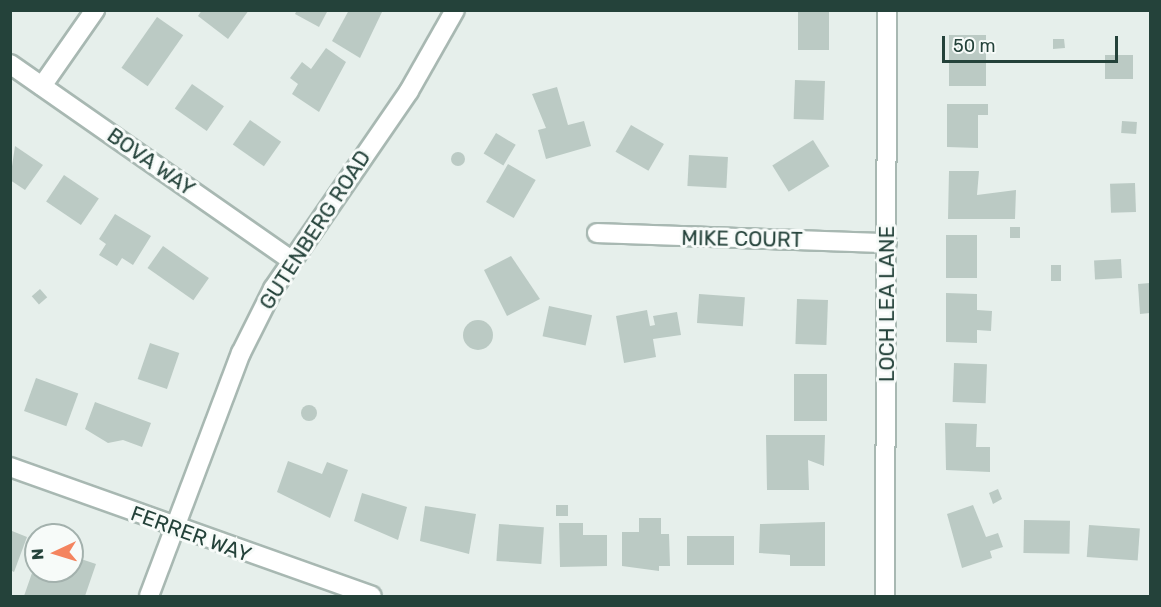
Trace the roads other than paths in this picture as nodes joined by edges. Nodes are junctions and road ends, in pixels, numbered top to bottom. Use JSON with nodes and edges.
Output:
{"nodes":[{"id":1,"x":95,"y":10,"type":"edge"},
{"id":2,"x":455,"y":10,"type":"edge"},
{"id":3,"x":887,"y":10,"type":"edge"},
{"id":4,"x":10,"y":64,"type":"edge"},
{"id":5,"x":42,"y":86,"type":"junction"},
{"id":6,"x":597,"y":233,"type":"dead end"},
{"id":7,"x":887,"y":243,"type":"junction"},
{"id":8,"x":291,"y":260,"type":"junction"},
{"id":9,"x":10,"y":467,"type":"edge"},
{"id":10,"x":175,"y":528,"type":"junction"},
{"id":11,"x":149,"y":597,"type":"edge"},
{"id":12,"x":372,"y":597,"type":"edge"},
{"id":13,"x":885,"y":597,"type":"edge"}],
"edges":[{"from":1,"to":5,"type":"street"},
{"from":2,"to":8,"type":"street","name":"GUTENBERG ROAD"},
{"from":3,"to":7,"type":"street","name":"LOCH LEA LANE"},
{"from":4,"to":5,"type":"street","name":"BOVA WAY"},
{"from":5,"to":8,"type":"street","name":"BOVA WAY"},
{"from":6,"to":7,"type":"street","name":"MIKE COURT"},
{"from":7,"to":13,"type":"street","name":"LOCH LEA LANE"},
{"from":8,"to":10,"type":"street","name":"GUTENBERG ROAD"},
{"from":9,"to":10,"type":"street","name":"FERRER WAY"},
{"from":10,"to":11,"type":"street","name":"GUTENBERG ROAD"},
{"from":10,"to":12,"type":"street","name":"FERRER WAY"}]}
